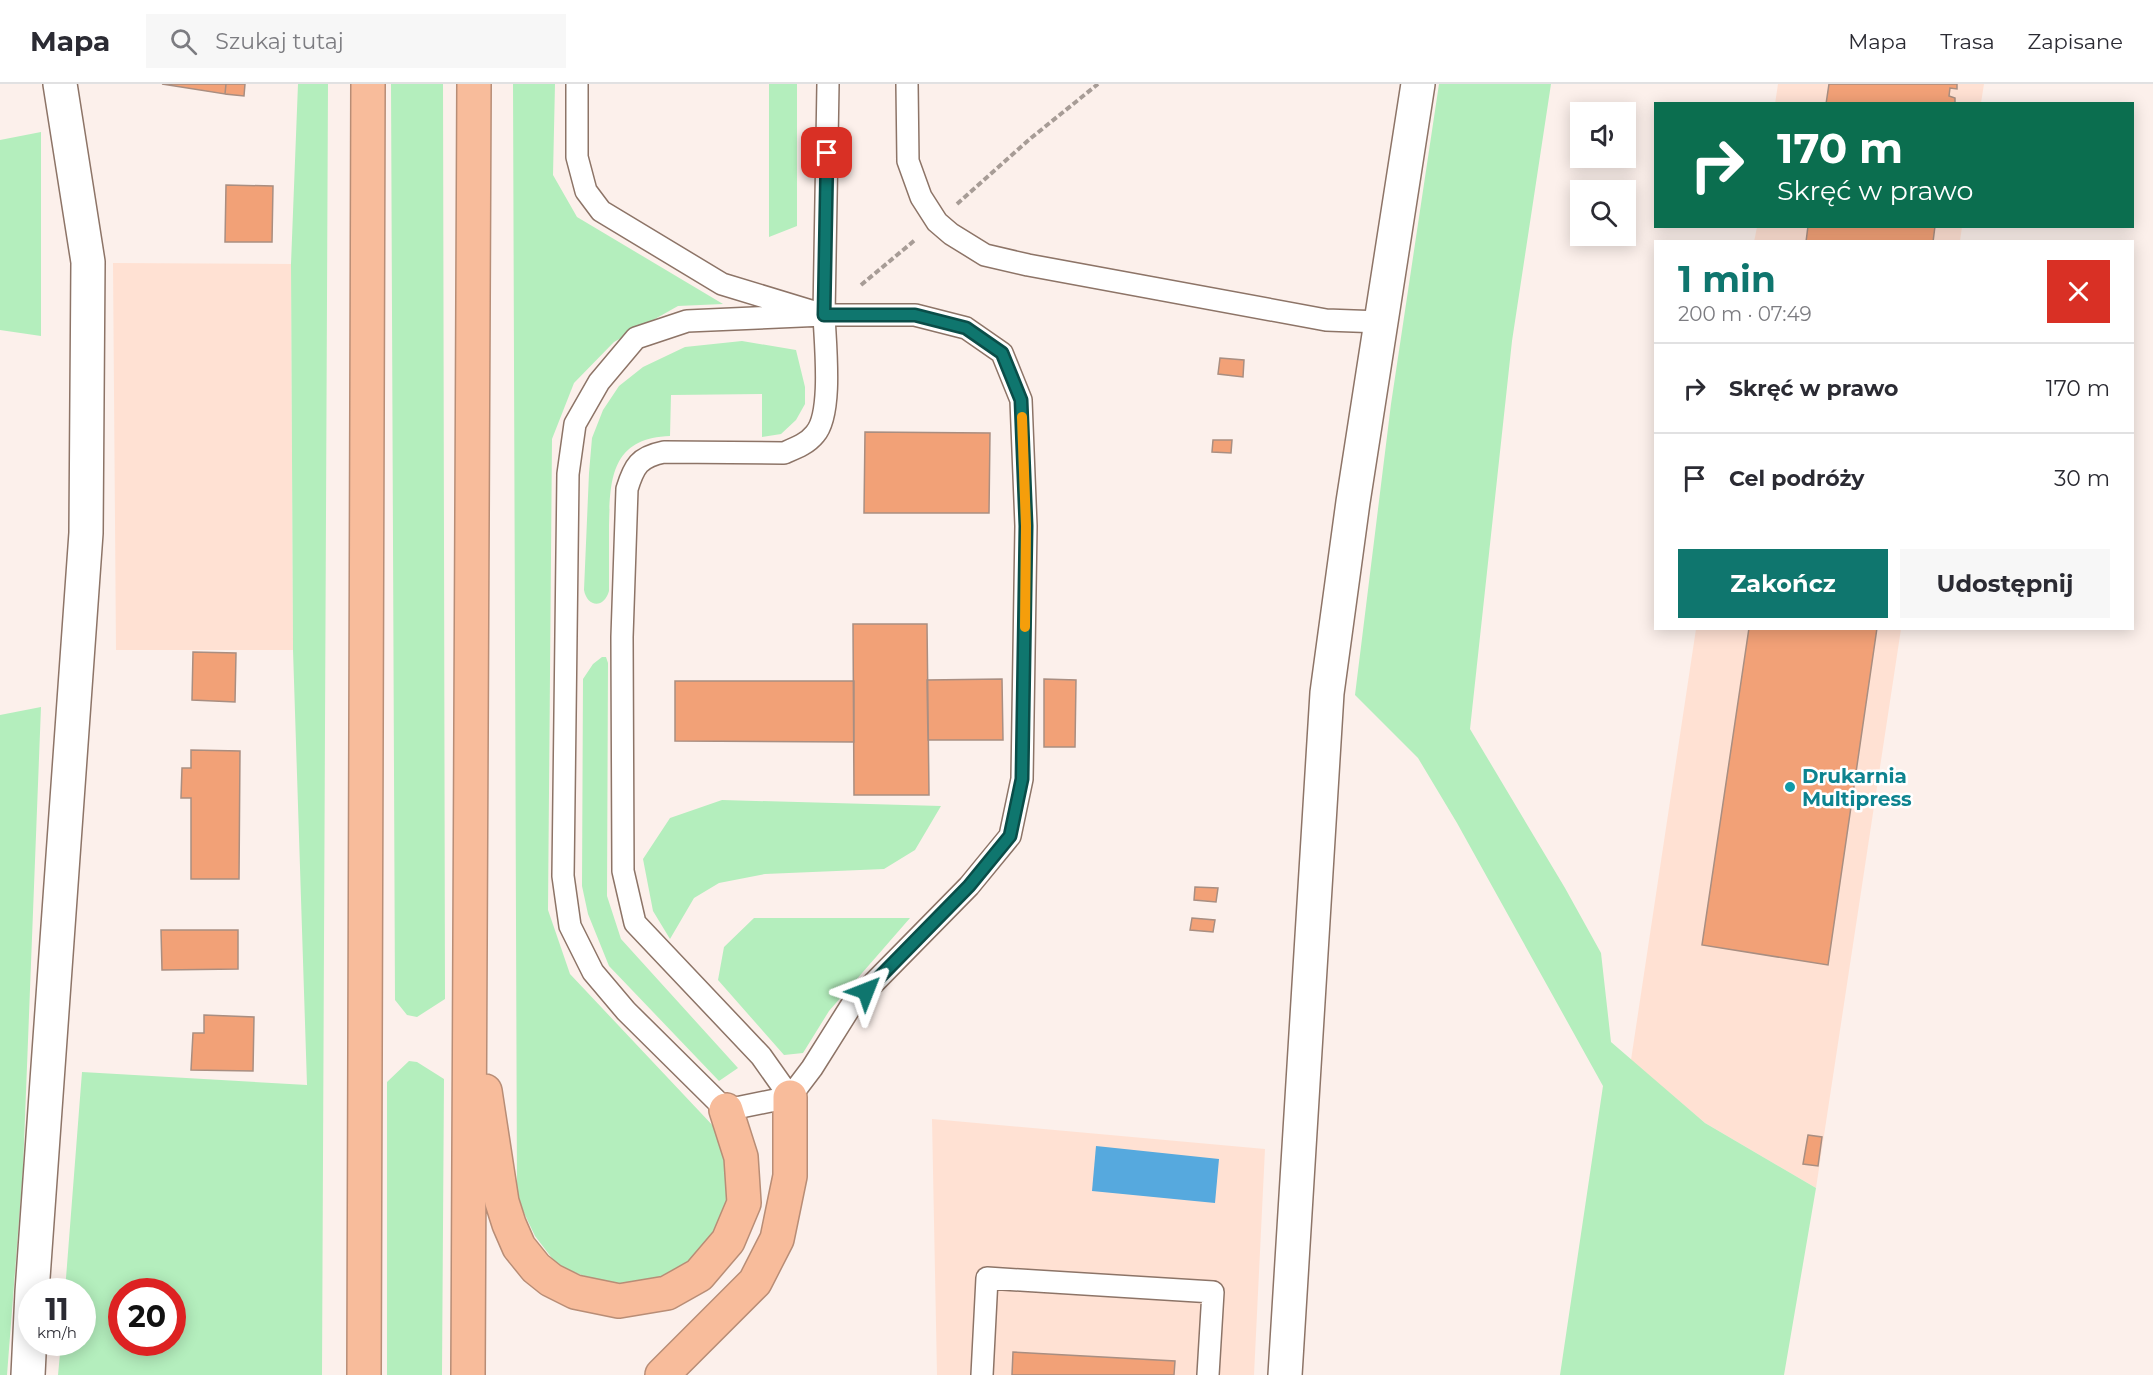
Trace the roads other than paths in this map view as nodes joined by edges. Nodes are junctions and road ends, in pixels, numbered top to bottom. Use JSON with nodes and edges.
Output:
{"nodes":[{"id":1,"x":60,"y":84,"type":"edge"},
{"id":2,"x":368,"y":84,"type":"edge"},
{"id":3,"x":474,"y":84,"type":"edge"},
{"id":4,"x":577,"y":84,"type":"edge"},
{"id":5,"x":828,"y":84,"type":"edge"},
{"id":6,"x":907,"y":84,"type":"edge"},
{"id":7,"x":1418,"y":84,"type":"edge"},
{"id":8,"x":824,"y":315,"type":"junction"},
{"id":9,"x":1381,"y":322,"type":"junction"},
{"id":10,"x":470,"y":985,"type":"junction"},
{"id":11,"x":790,"y":1097,"type":"junction"},
{"id":12,"x":726,"y":1110,"type":"junction"},
{"id":13,"x":33,"y":1278,"type":"edge"},
{"id":14,"x":29,"y":1356,"type":"edge"},
{"id":15,"x":28,"y":1375,"type":"edge"},
{"id":16,"x":364,"y":1375,"type":"edge"},
{"id":17,"x":468,"y":1375,"type":"edge"},
{"id":18,"x":662,"y":1375,"type":"edge"},
{"id":19,"x":982,"y":1375,"type":"edge"},
{"id":20,"x":1208,"y":1375,"type":"edge"},
{"id":21,"x":1285,"y":1375,"type":"edge"}],
"edges":[{"from":1,"to":13,"type":"street"},
{"from":2,"to":16,"type":"highway"},
{"from":3,"to":10,"type":"highway"},
{"from":4,"to":8,"type":"lane"},
{"from":5,"to":8,"type":"lane"},
{"from":6,"to":9,"type":"lane"},
{"from":7,"to":9,"type":"street"},
{"from":8,"to":11,"type":"lane"},
{"from":8,"to":11,"type":"lane"},
{"from":8,"to":12,"type":"lane"},
{"from":9,"to":21,"type":"street"},
{"from":10,"to":12,"type":"highway"},
{"from":10,"to":17,"type":"highway"},
{"from":11,"to":12,"type":"lane"},
{"from":11,"to":18,"type":"highway"},
{"from":14,"to":15,"type":"street"},
{"from":19,"to":20,"type":"lane"}]}
